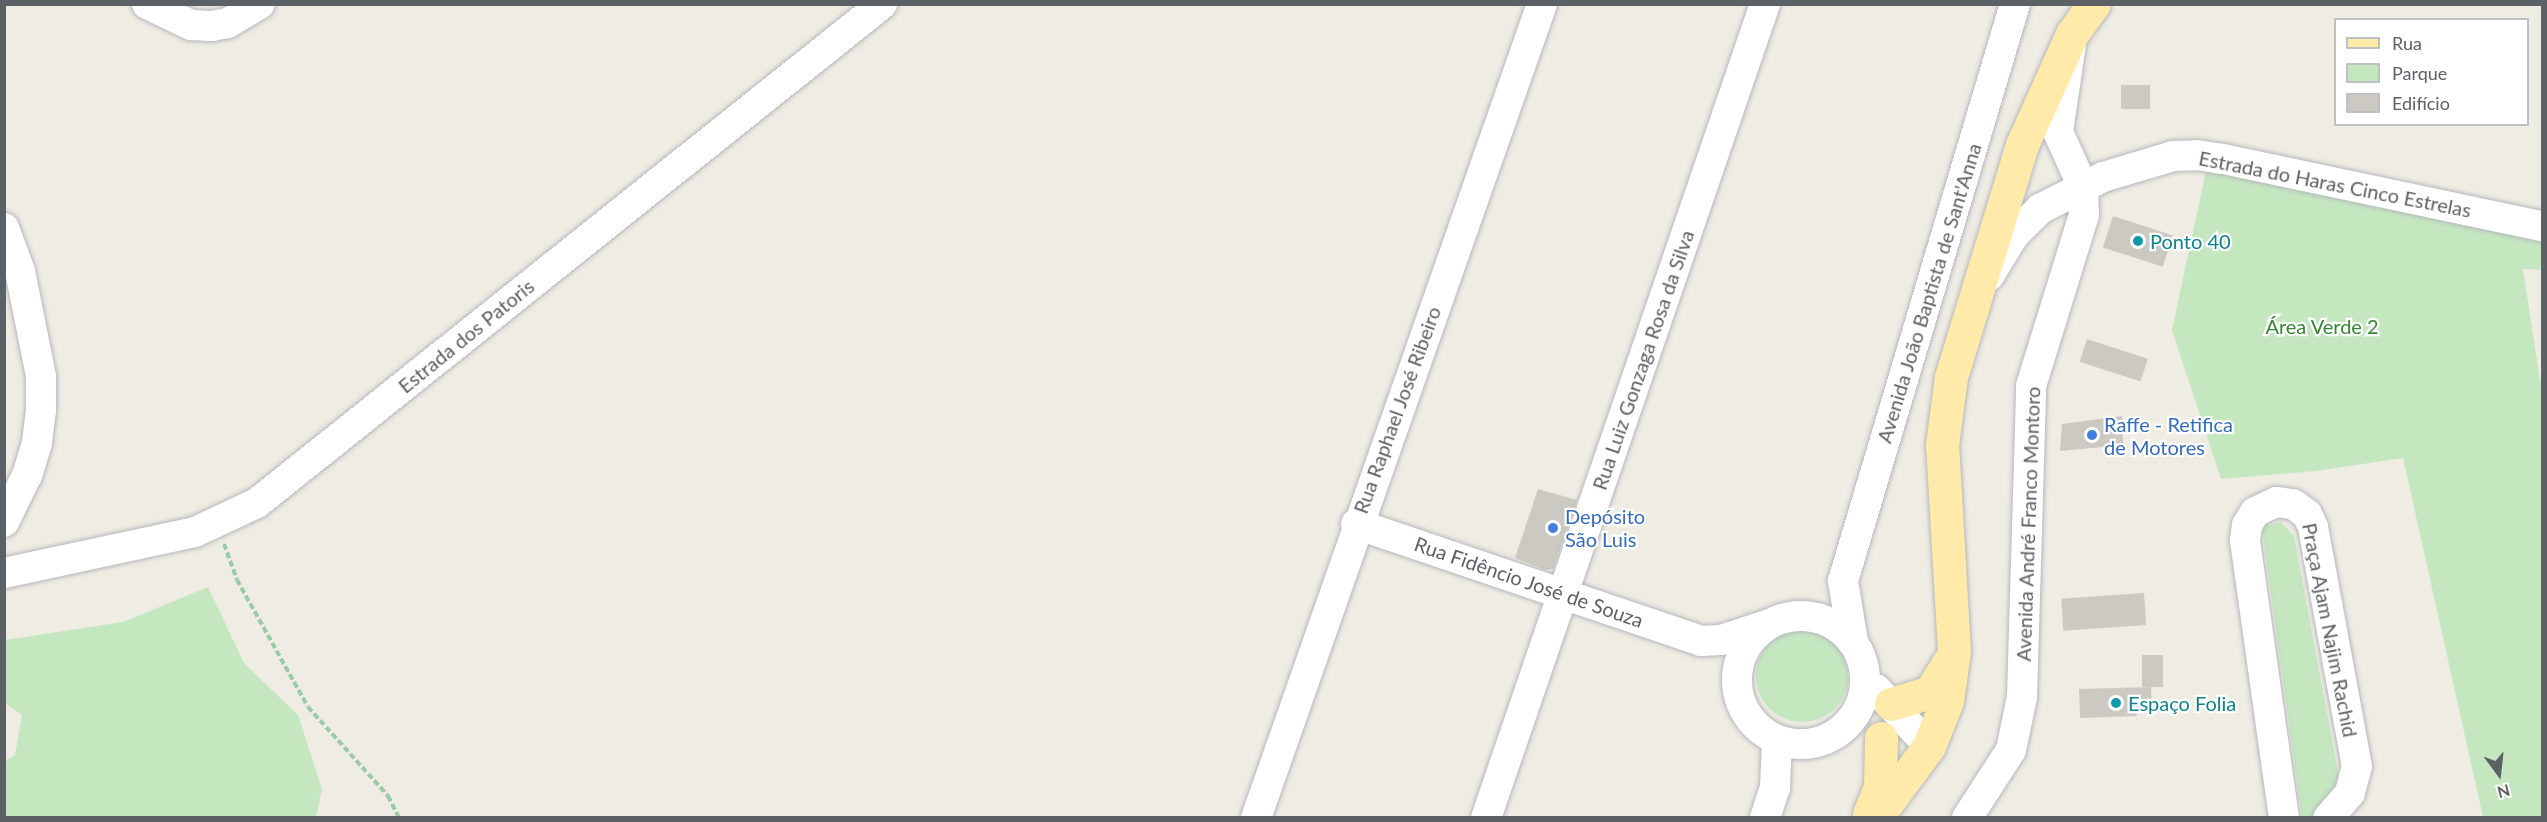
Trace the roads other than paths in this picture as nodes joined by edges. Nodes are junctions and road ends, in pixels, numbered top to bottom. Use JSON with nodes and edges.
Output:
{"nodes":[{"id":1,"x":147,"y":4,"type":"edge"},
{"id":2,"x":260,"y":4,"type":"edge"},
{"id":3,"x":882,"y":4,"type":"edge"},
{"id":4,"x":1542,"y":4,"type":"edge"},
{"id":5,"x":1765,"y":4,"type":"edge"},
{"id":6,"x":2015,"y":4,"type":"edge"},
{"id":7,"x":2094,"y":4,"type":"edge"},
{"id":8,"x":2072,"y":34,"type":"junction"},
{"id":9,"x":2083,"y":187,"type":"junction"},
{"id":10,"x":2542,"y":226,"type":"edge"},
{"id":11,"x":4,"y":228,"type":"edge"},
{"id":12,"x":1971,"y":306,"type":"junction"},
{"id":13,"x":1943,"y":481,"type":"junction"},
{"id":14,"x":4,"y":522,"type":"edge"},
{"id":15,"x":1356,"y":524,"type":"junction"},
{"id":16,"x":4,"y":573,"type":"edge"},
{"id":17,"x":1843,"y":581,"type":"junction"},
{"id":18,"x":1563,"y":592,"type":"junction"},
{"id":19,"x":1776,"y":621,"type":"junction"},
{"id":20,"x":1701,"y":640,"type":"junction"},
{"id":21,"x":1853,"y":642,"type":"junction"},
{"id":22,"x":1954,"y":651,"type":"junction"},
{"id":23,"x":1866,"y":678,"type":"junction"},
{"id":24,"x":1738,"y":694,"type":"junction"},
{"id":25,"x":1892,"y":704,"type":"junction"},
{"id":26,"x":1964,"y":720,"type":"junction"},
{"id":27,"x":1828,"y":737,"type":"junction"},
{"id":28,"x":1881,"y":738,"type":"junction"},
{"id":29,"x":1777,"y":740,"type":"junction"},
{"id":30,"x":1929,"y":746,"type":"junction"},
{"id":31,"x":1775,"y":788,"type":"junction"},
{"id":32,"x":1884,"y":817,"type":"edge"},
{"id":33,"x":1256,"y":818,"type":"edge"},
{"id":34,"x":1486,"y":818,"type":"edge"},
{"id":35,"x":1765,"y":818,"type":"edge"},
{"id":36,"x":1966,"y":818,"type":"edge"},
{"id":37,"x":2284,"y":818,"type":"edge"},
{"id":38,"x":2328,"y":818,"type":"edge"}],
"edges":[{"from":1,"to":2,"type":"street"},
{"from":3,"to":16,"type":"street","name":"Estrada dos Patoris"},
{"from":4,"to":15,"type":"street","name":"Rua Raphael José Ribeiro"},
{"from":5,"to":18,"type":"street","name":"Rua Luiz Gonzaga Rosa da Silva"},
{"from":6,"to":17,"type":"street","name":"Avenida João Baptista de Sant'Anna"},
{"from":7,"to":8,"type":"main road"},
{"from":8,"to":9,"type":"street","name":"Avenida André Franco Montoro"},
{"from":8,"to":12,"type":"main road"},
{"from":9,"to":10,"type":"street","name":"Estrada do Haras Cinco Estrelas"},
{"from":9,"to":12,"type":"street"},
{"from":9,"to":36,"type":"street","name":"Avenida André Franco Montoro"},
{"from":11,"to":14,"type":"street"},
{"from":12,"to":13,"type":"main road"},
{"from":13,"to":22,"type":"main road"},
{"from":13,"to":26,"type":"main road"},
{"from":15,"to":18,"type":"street","name":"Rua Fidêncio José de Souza"},
{"from":15,"to":33,"type":"street","name":"Rua Raphael José Ribeiro"},
{"from":17,"to":19,"type":"street"},
{"from":17,"to":21,"type":"street","name":"Avenida João Baptista de Sant'Anna"},
{"from":18,"to":20,"type":"street","name":"Rua Fidêncio José de Souza"},
{"from":18,"to":34,"type":"street","name":"Rua Luiz Gonzaga Rosa da Silva"},
{"from":19,"to":20,"type":"street","name":"Rua Fidêncio José de Souza"},
{"from":19,"to":21,"type":"street"},
{"from":19,"to":24,"type":"street"},
{"from":20,"to":24,"type":"street"},
{"from":21,"to":23,"type":"street"},
{"from":22,"to":25,"type":"main road"},
{"from":22,"to":30,"type":"main road"},
{"from":23,"to":25,"type":"street"},
{"from":23,"to":27,"type":"street"},
{"from":24,"to":29,"type":"street"},
{"from":25,"to":30,"type":"street"},
{"from":26,"to":30,"type":"main road"},
{"from":26,"to":32,"type":"main road"},
{"from":27,"to":28,"type":"street"},
{"from":27,"to":29,"type":"street"},
{"from":27,"to":31,"type":"street"},
{"from":28,"to":30,"type":"street"},
{"from":28,"to":32,"type":"main road"},
{"from":29,"to":31,"type":"street"},
{"from":30,"to":32,"type":"main road"},
{"from":31,"to":35,"type":"street"},
{"from":37,"to":38,"type":"street","name":"Praça Ajam Najim Rachid"}]}
